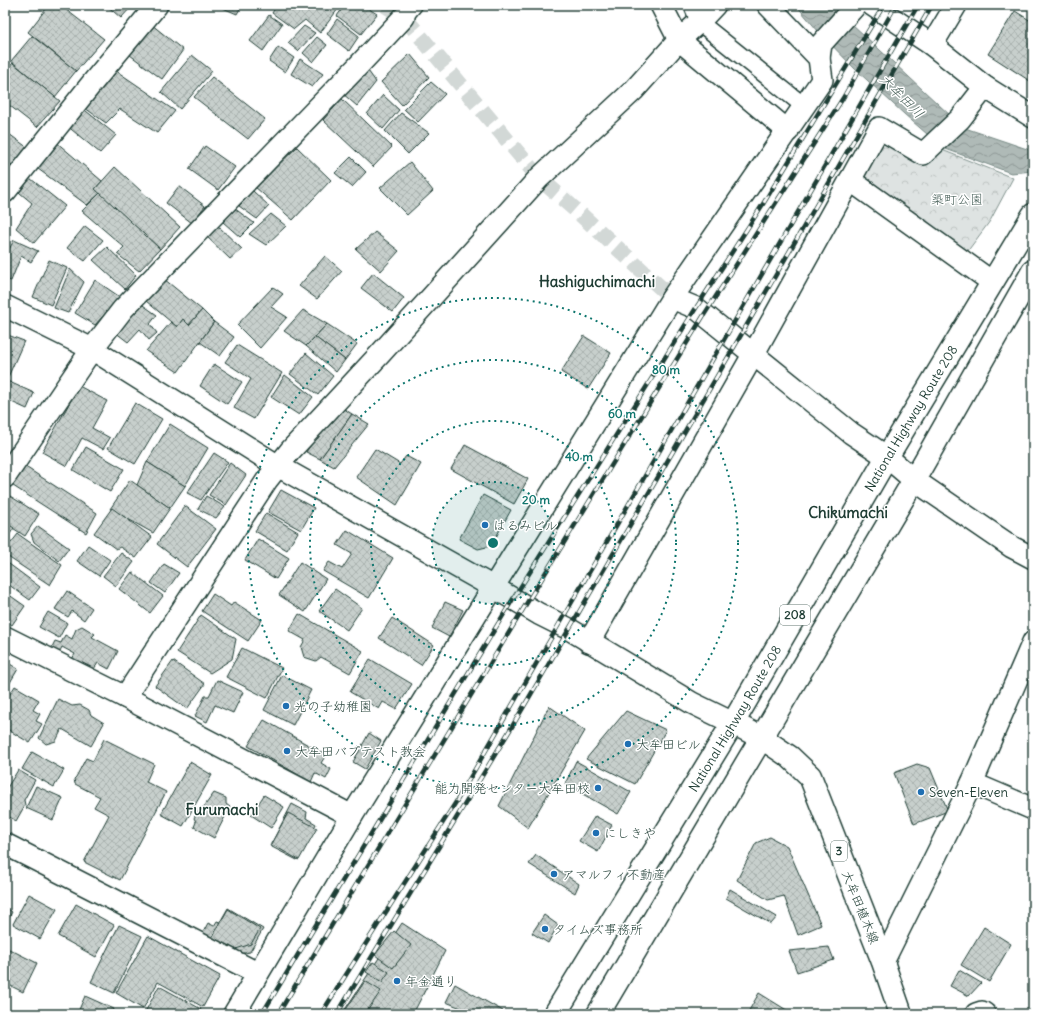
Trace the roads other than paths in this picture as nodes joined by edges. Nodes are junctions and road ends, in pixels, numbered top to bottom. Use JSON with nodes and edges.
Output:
{"nodes":[{"id":1,"x":157,"y":5,"type":"edge"},
{"id":2,"x":662,"y":5,"type":"edge"},
{"id":3,"x":715,"y":5,"type":"edge"},
{"id":4,"x":768,"y":5,"type":"edge"},
{"id":5,"x":856,"y":5,"type":"edge"},
{"id":6,"x":872,"y":5,"type":"edge"},
{"id":7,"x":956,"y":5,"type":"edge"},
{"id":8,"x":409,"y":11,"type":"edge"},
{"id":9,"x":695,"y":13,"type":"edge"},
{"id":10,"x":679,"y":40,"type":"junction"},
{"id":11,"x":932,"y":45,"type":"junction"},
{"id":12,"x":820,"y":51,"type":"junction"},
{"id":13,"x":985,"y":87,"type":"junction"},
{"id":14,"x":804,"y":106,"type":"junction"},
{"id":15,"x":1033,"y":117,"type":"edge"},
{"id":16,"x":788,"y":131,"type":"junction"},
{"id":17,"x":850,"y":180,"type":"junction"},
{"id":18,"x":5,"y":192,"type":"edge"},
{"id":19,"x":1033,"y":215,"type":"edge"},
{"id":20,"x":1033,"y":271,"type":"edge"},
{"id":21,"x":992,"y":282,"type":"junction"},
{"id":22,"x":672,"y":298,"type":"junction"},
{"id":23,"x":5,"y":306,"type":"edge"},
{"id":24,"x":92,"y":349,"type":"junction"},
{"id":25,"x":753,"y":355,"type":"junction"},
{"id":26,"x":887,"y":457,"type":"junction"},
{"id":27,"x":278,"y":466,"type":"junction"},
{"id":28,"x":5,"y":477,"type":"edge"},
{"id":29,"x":914,"y":480,"type":"junction"},
{"id":30,"x":1033,"y":558,"type":"edge"},
{"id":31,"x":493,"y":587,"type":"junction"},
{"id":32,"x":5,"y":637,"type":"edge"},
{"id":33,"x":589,"y":642,"type":"junction"},
{"id":34,"x":1033,"y":642,"type":"edge"},
{"id":35,"x":125,"y":698,"type":"junction"},
{"id":36,"x":733,"y":723,"type":"junction"},
{"id":37,"x":762,"y":738,"type":"junction"},
{"id":38,"x":972,"y":783,"type":"junction"},
{"id":39,"x":1033,"y":809,"type":"edge"},
{"id":40,"x":352,"y":816,"type":"junction"},
{"id":41,"x":5,"y":844,"type":"edge"},
{"id":42,"x":883,"y":962,"type":"junction"},
{"id":43,"x":257,"y":974,"type":"junction"},
{"id":44,"x":234,"y":1014,"type":"edge"},
{"id":45,"x":555,"y":1014,"type":"edge"},
{"id":46,"x":598,"y":1014,"type":"edge"},
{"id":47,"x":901,"y":1014,"type":"edge"},
{"id":48,"x":976,"y":1014,"type":"edge"},
{"id":49,"x":985,"y":1014,"type":"edge"}],
"edges":[{"from":1,"to":18,"type":"street"},
{"from":2,"to":10,"type":"street"},
{"from":3,"to":9,"type":"street"},
{"from":4,"to":12,"type":"street"},
{"from":5,"to":12,"type":"street"},
{"from":6,"to":11,"type":"street"},
{"from":7,"to":11,"type":"street"},
{"from":8,"to":24,"type":"street"},
{"from":9,"to":10,"type":"street"},
{"from":9,"to":14,"type":"street"},
{"from":10,"to":16,"type":"street"},
{"from":10,"to":27,"type":"street"},
{"from":11,"to":13,"type":"street"},
{"from":12,"to":14,"type":"street"},
{"from":13,"to":15,"type":"street"},
{"from":13,"to":17,"type":"street"},
{"from":14,"to":16,"type":"street"},
{"from":16,"to":22,"type":"street"},
{"from":17,"to":21,"type":"street"},
{"from":17,"to":25,"type":"street"},
{"from":19,"to":21,"type":"main road","name":"National Highway Route 208","number":"208"},
{"from":20,"to":29,"type":"main road","number":"208"},
{"from":21,"to":26,"type":"main road","name":"National Highway Route 208","number":"208"},
{"from":22,"to":25,"type":"street"},
{"from":22,"to":31,"type":"street"},
{"from":23,"to":24,"type":"street"},
{"from":24,"to":27,"type":"street"},
{"from":24,"to":28,"type":"street"},
{"from":25,"to":26,"type":"street"},
{"from":25,"to":33,"type":"street"},
{"from":26,"to":29,"type":"street"},
{"from":26,"to":36,"type":"main road","name":"National Highway Route 208","number":"208"},
{"from":27,"to":31,"type":"street"},
{"from":27,"to":35,"type":"street"},
{"from":29,"to":30,"type":"street"},
{"from":29,"to":37,"type":"main road","number":"208"},
{"from":31,"to":33,"type":"street"},
{"from":31,"to":40,"type":"street"},
{"from":32,"to":35,"type":"street"},
{"from":33,"to":36,"type":"street"},
{"from":34,"to":38,"type":"street"},
{"from":35,"to":40,"type":"street"},
{"from":36,"to":37,"type":"main road","name":"大牟田植木線","number":"3"},
{"from":36,"to":45,"type":"main road","name":"National Highway Route 208","number":"208"},
{"from":37,"to":42,"type":"main road","name":"大牟田植木線","number":"3"},
{"from":37,"to":46,"type":"main road","number":"208"},
{"from":38,"to":39,"type":"street"},
{"from":38,"to":42,"type":"street"},
{"from":40,"to":43,"type":"street"},
{"from":41,"to":43,"type":"street"},
{"from":42,"to":47,"type":"main road","name":"大牟田植木線","number":"3"},
{"from":43,"to":44,"type":"street"},
{"from":48,"to":49,"type":"street"}]}
